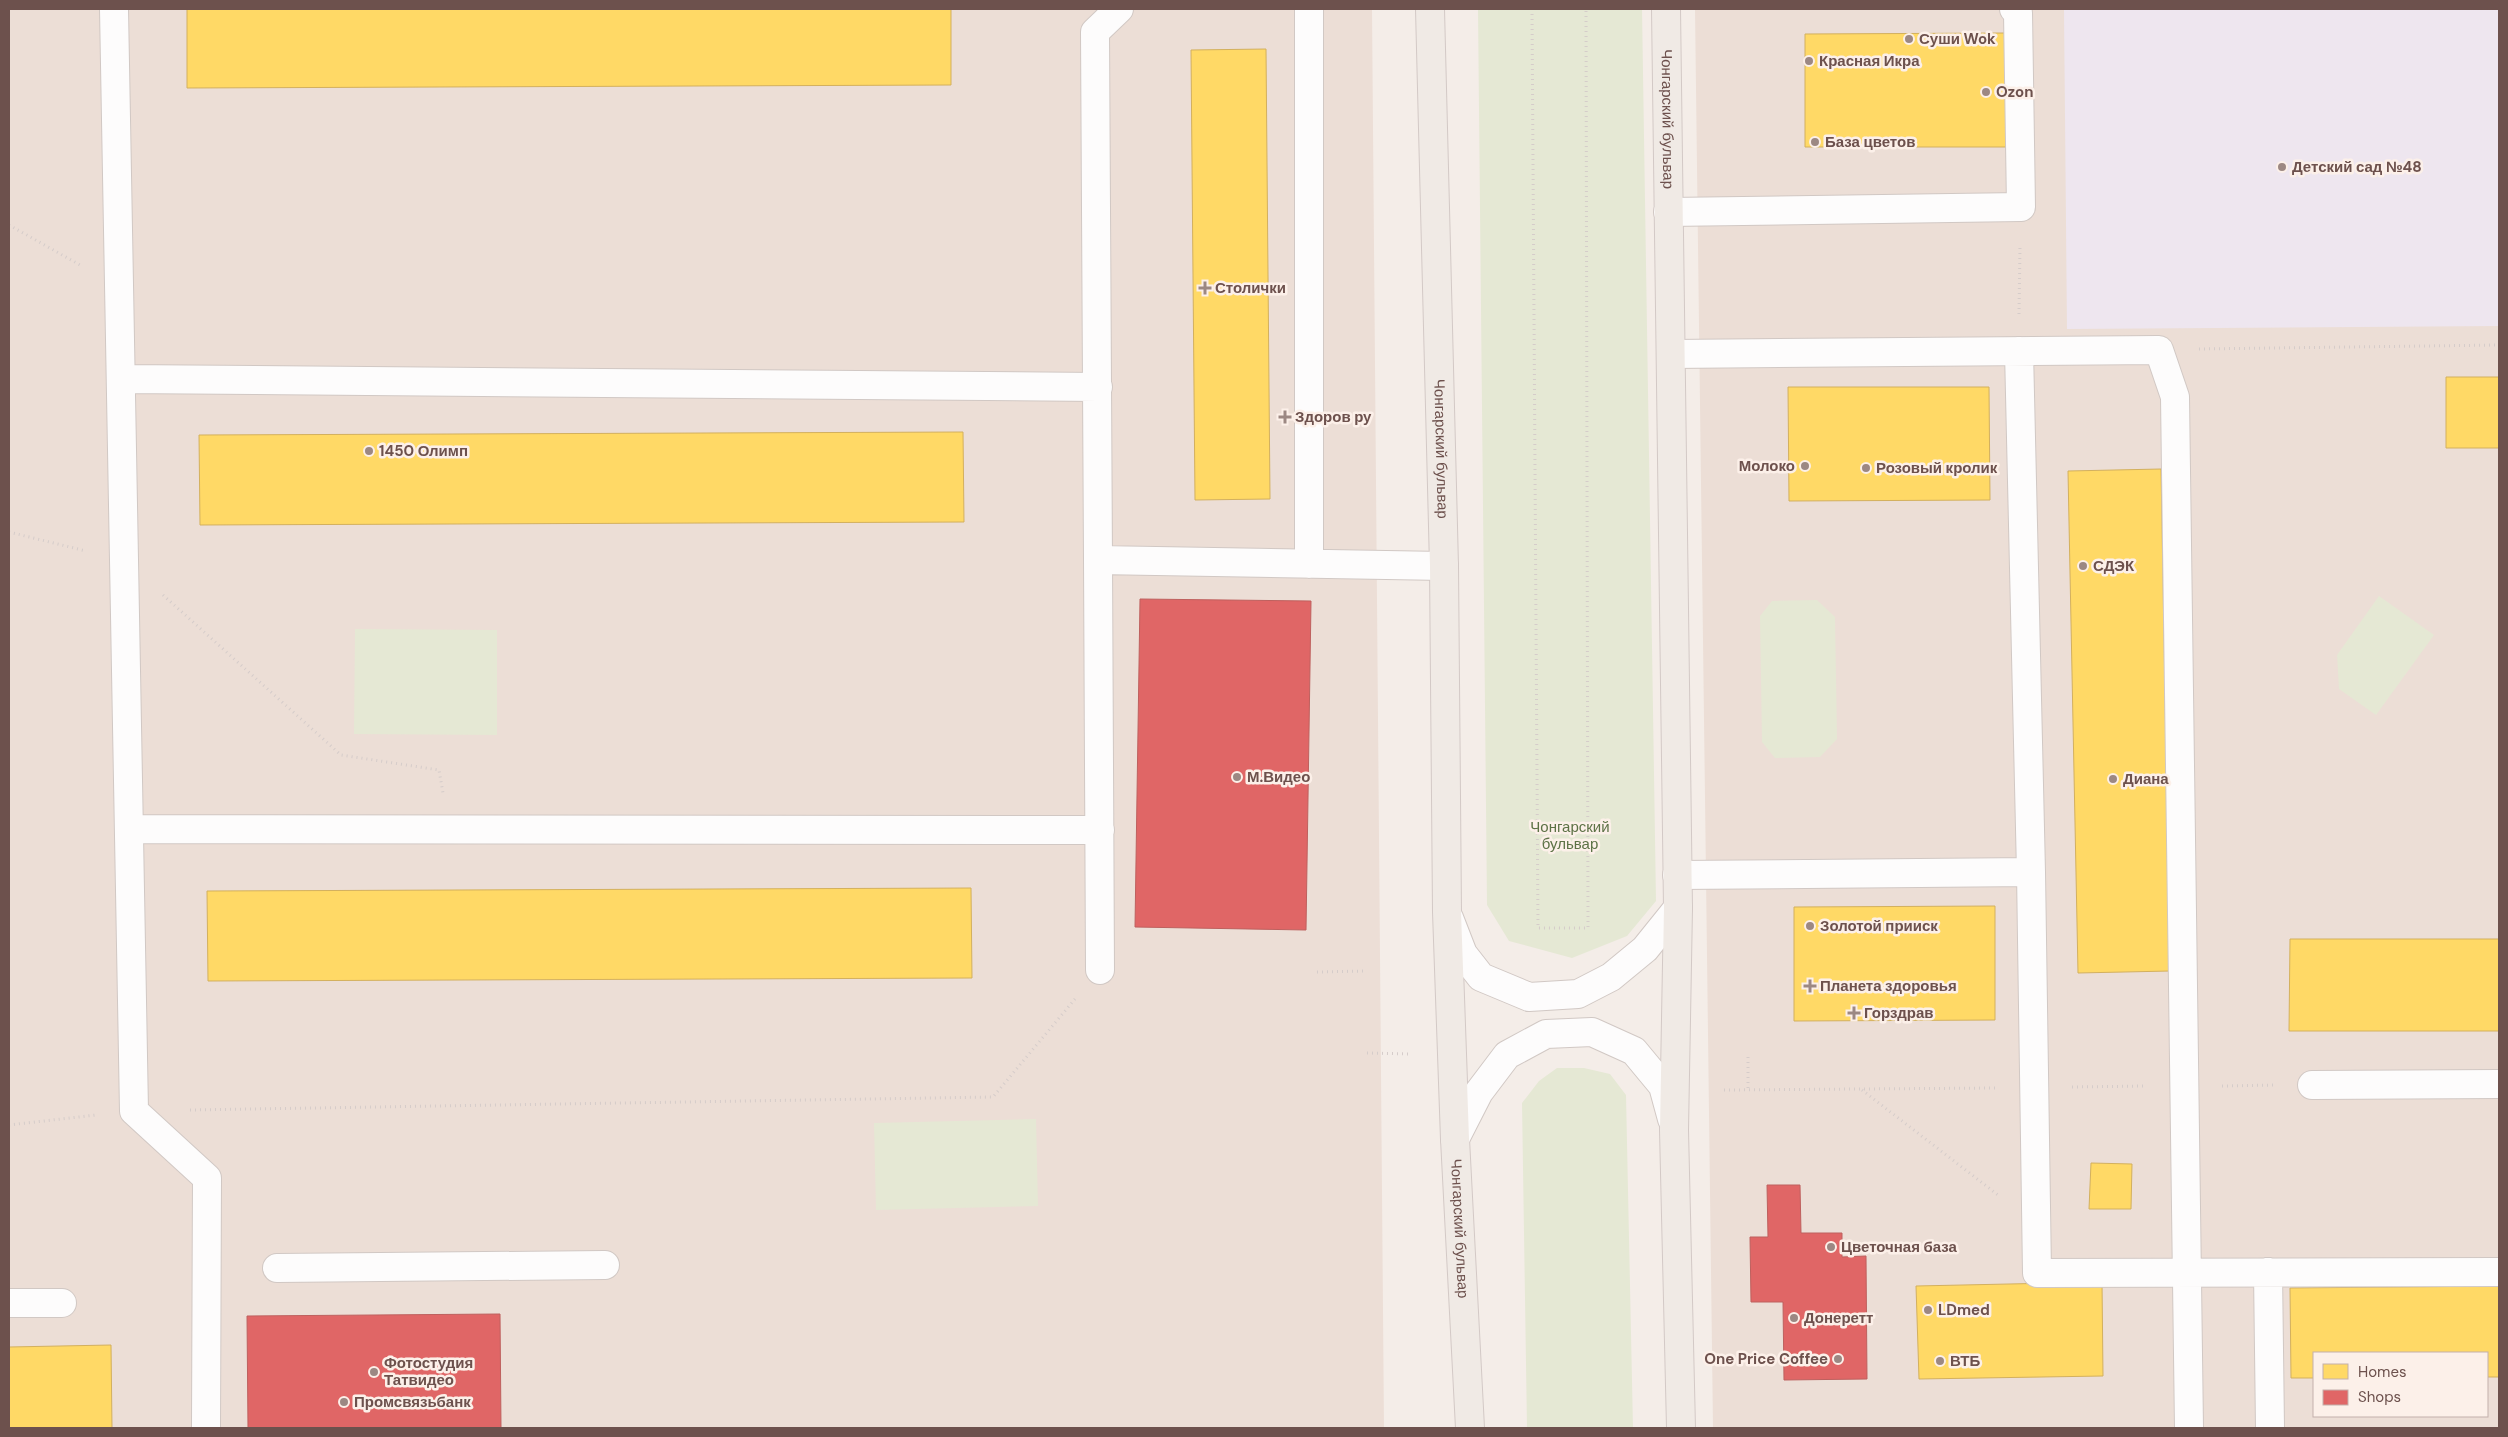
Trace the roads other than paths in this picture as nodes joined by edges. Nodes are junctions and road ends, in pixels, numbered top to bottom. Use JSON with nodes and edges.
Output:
{"nodes":[{"id":1,"x":114,"y":9,"type":"edge"},
{"id":2,"x":1119,"y":9,"type":"edge"},
{"id":3,"x":1309,"y":9,"type":"edge"},
{"id":4,"x":1430,"y":9,"type":"edge"},
{"id":5,"x":1666,"y":9,"type":"edge"},
{"id":6,"x":2014,"y":9,"type":"edge"},
{"id":7,"x":1668,"y":212,"type":"junction"},
{"id":8,"x":2019,"y":351,"type":"junction"},
{"id":9,"x":1671,"y":354,"type":"junction"},
{"id":10,"x":121,"y":379,"type":"junction"},
{"id":11,"x":1098,"y":387,"type":"junction"},
{"id":12,"x":1098,"y":560,"type":"junction"},
{"id":13,"x":1309,"y":564,"type":"junction"},
{"id":14,"x":1444,"y":566,"type":"junction"},
{"id":15,"x":129,"y":829,"type":"junction"},
{"id":16,"x":1100,"y":830,"type":"junction"},
{"id":17,"x":2031,"y":872,"type":"junction"},
{"id":18,"x":1678,"y":875,"type":"junction"},
{"id":19,"x":1678,"y":908,"type":"junction"},
{"id":20,"x":1447,"y":912,"type":"junction"},
{"id":21,"x":1100,"y":970,"type":"road end"},
{"id":22,"x":2499,"y":1084,"type":"edge"},
{"id":23,"x":2312,"y":1085,"type":"dead end"},
{"id":24,"x":1674,"y":1130,"type":"junction"},
{"id":25,"x":1455,"y":1139,"type":"junction"},
{"id":26,"x":605,"y":1265,"type":"dead end"},
{"id":27,"x":277,"y":1268,"type":"dead end"},
{"id":28,"x":2186,"y":1272,"type":"junction"},
{"id":29,"x":2268,"y":1272,"type":"junction"},
{"id":30,"x":2499,"y":1272,"type":"edge"},
{"id":31,"x":9,"y":1303,"type":"edge"},
{"id":32,"x":62,"y":1303,"type":"dead end"},
{"id":33,"x":206,"y":1428,"type":"edge"},
{"id":34,"x":1470,"y":1428,"type":"edge"},
{"id":35,"x":1682,"y":1428,"type":"edge"},
{"id":36,"x":2189,"y":1428,"type":"edge"},
{"id":37,"x":2270,"y":1428,"type":"edge"}],
"edges":[{"from":1,"to":10,"type":"street"},
{"from":2,"to":11,"type":"street"},
{"from":3,"to":13,"type":"street"},
{"from":4,"to":14,"type":"main road","name":"Чонгарский бульвар"},
{"from":5,"to":7,"type":"main road","name":"Чонгарский бульвар"},
{"from":6,"to":7,"type":"street"},
{"from":7,"to":9,"type":"main road","name":"Чонгарский бульвар"},
{"from":8,"to":9,"type":"street"},
{"from":8,"to":17,"type":"street"},
{"from":8,"to":28,"type":"street"},
{"from":9,"to":18,"type":"main road","name":"Чонгарский бульвар"},
{"from":10,"to":11,"type":"street"},
{"from":10,"to":15,"type":"street"},
{"from":11,"to":12,"type":"street"},
{"from":12,"to":13,"type":"street"},
{"from":12,"to":16,"type":"street"},
{"from":13,"to":14,"type":"street"},
{"from":14,"to":20,"type":"main road","name":"Чонгарский бульвар"},
{"from":15,"to":16,"type":"street"},
{"from":15,"to":33,"type":"street"},
{"from":16,"to":21,"type":"street"},
{"from":17,"to":18,"type":"street"},
{"from":17,"to":28,"type":"street"},
{"from":18,"to":19,"type":"main road","name":"Чонгарский бульвар"},
{"from":19,"to":20,"type":"street"},
{"from":19,"to":24,"type":"main road","name":"Чонгарский бульвар"},
{"from":20,"to":25,"type":"main road","name":"Чонгарский бульвар"},
{"from":22,"to":23,"type":"street"},
{"from":24,"to":25,"type":"street"},
{"from":24,"to":35,"type":"main road","name":"Чонгарский бульвар"},
{"from":25,"to":34,"type":"main road","name":"Чонгарский бульвар"},
{"from":26,"to":27,"type":"street"},
{"from":28,"to":29,"type":"street"},
{"from":28,"to":36,"type":"street"},
{"from":29,"to":30,"type":"street"},
{"from":29,"to":37,"type":"street"},
{"from":31,"to":32,"type":"street"}]}
